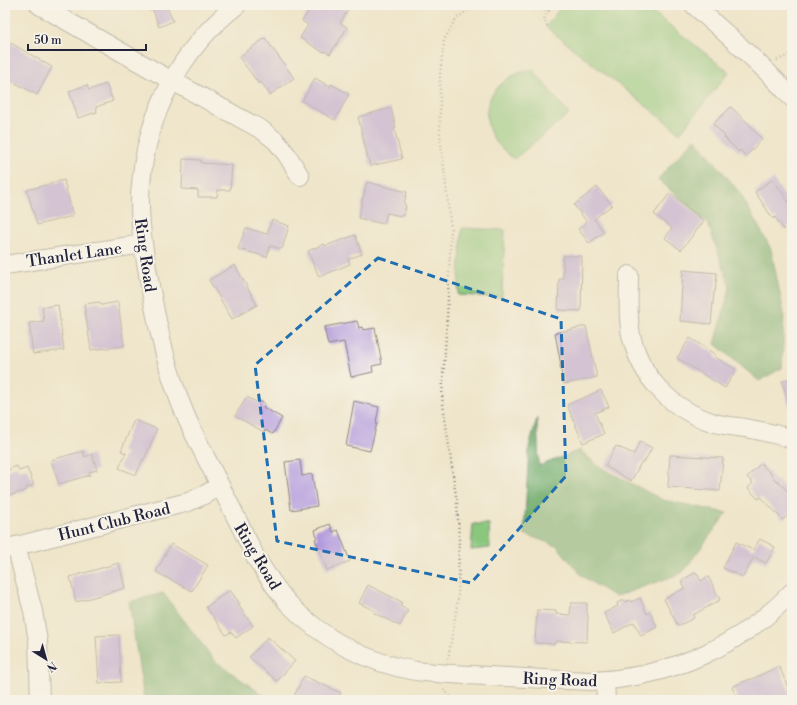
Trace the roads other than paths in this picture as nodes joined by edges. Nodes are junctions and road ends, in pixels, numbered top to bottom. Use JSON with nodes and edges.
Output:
{"nodes":[{"id":1,"x":39,"y":5,"type":"edge"},
{"id":2,"x":236,"y":5,"type":"edge"},
{"id":3,"x":694,"y":5,"type":"edge"},
{"id":4,"x":172,"y":80,"type":"junction"},
{"id":5,"x":792,"y":98,"type":"edge"},
{"id":6,"x":300,"y":176,"type":"dead end"},
{"id":7,"x":143,"y":244,"type":"junction"},
{"id":8,"x":5,"y":265,"type":"edge"},
{"id":9,"x":629,"y":275,"type":"dead end"},
{"id":10,"x":792,"y":439,"type":"edge"},
{"id":11,"x":220,"y":486,"type":"junction"},
{"id":12,"x":11,"y":547,"type":"edge"},
{"id":13,"x":792,"y":592,"type":"edge"},
{"id":14,"x":605,"y":680,"type":"junction"},
{"id":15,"x":40,"y":700,"type":"edge"},
{"id":16,"x":606,"y":700,"type":"edge"}],
"edges":[{"from":1,"to":4,"type":"street"},
{"from":2,"to":4,"type":"street","name":"Ring Road"},
{"from":3,"to":5,"type":"street"},
{"from":4,"to":6,"type":"street"},
{"from":4,"to":7,"type":"street","name":"Ring Road"},
{"from":7,"to":8,"type":"street","name":"Thanlet Lane"},
{"from":7,"to":11,"type":"street","name":"Ring Road"},
{"from":9,"to":10,"type":"street"},
{"from":11,"to":12,"type":"street","name":"Hunt Club Road"},
{"from":11,"to":14,"type":"street","name":"Ring Road"},
{"from":12,"to":15,"type":"street"},
{"from":13,"to":14,"type":"street","name":"Ring Road"},
{"from":14,"to":16,"type":"street"}]}
